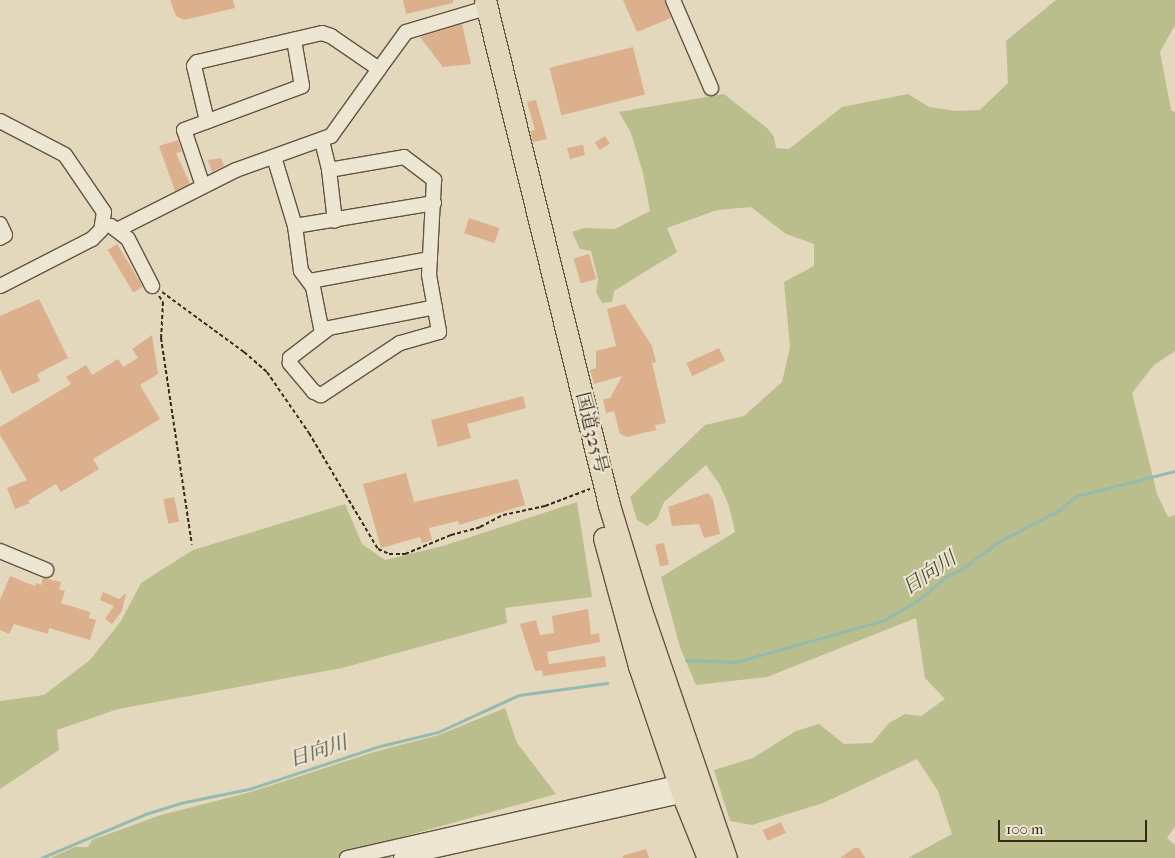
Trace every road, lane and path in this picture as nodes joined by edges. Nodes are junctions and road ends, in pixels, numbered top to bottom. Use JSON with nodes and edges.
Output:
{"nodes":[{"id":1,"x":673,"y":0,"type":"edge"},
{"id":2,"x":479,"y":5,"type":"edge"},
{"id":3,"x":294,"y":40,"type":"junction"},
{"id":4,"x":379,"y":69,"type":"junction"},
{"id":5,"x":711,"y":88,"type":"dead end"},
{"id":6,"x":207,"y":121,"type":"junction"},
{"id":7,"x":0,"y":122,"type":"edge"},
{"id":8,"x":322,"y":141,"type":"junction"},
{"id":9,"x":274,"y":157,"type":"junction"},
{"id":10,"x":329,"y":170,"type":"junction"},
{"id":11,"x":203,"y":186,"type":"junction"},
{"id":12,"x":434,"y":203,"type":"junction"},
{"id":13,"x":335,"y":222,"type":"junction"},
{"id":14,"x":104,"y":223,"type":"junction"},
{"id":15,"x":0,"y":224,"type":"edge"},
{"id":16,"x":295,"y":226,"type":"junction"},
{"id":17,"x":119,"y":229,"type":"junction"},
{"id":18,"x":0,"y":238,"type":"edge"},
{"id":19,"x":430,"y":259,"type":"junction"},
{"id":20,"x":310,"y":282,"type":"junction"},
{"id":21,"x":0,"y":286,"type":"edge"},
{"id":22,"x":152,"y":286,"type":"junction"},
{"id":23,"x":435,"y":307,"type":"junction"},
{"id":24,"x":322,"y":333,"type":"junction"},
{"id":25,"x":597,"y":486,"type":"junction"},
{"id":26,"x":192,"y":546,"type":"dead end"},
{"id":27,"x":0,"y":551,"type":"edge"},
{"id":28,"x":46,"y":570,"type":"dead end"},
{"id":29,"x":691,"y":787,"type":"junction"},
{"id":30,"x":424,"y":851,"type":"edge"},
{"id":31,"x":347,"y":858,"type":"edge"},
{"id":32,"x":401,"y":858,"type":"edge"},
{"id":33,"x":708,"y":858,"type":"edge"},
{"id":34,"x":726,"y":858,"type":"edge"}],
"edges":[{"from":1,"to":5,"type":"street"},
{"from":2,"to":4,"type":"street"},
{"from":2,"to":25,"type":"highway","name":"国道325号"},
{"from":3,"to":4,"type":"street"},
{"from":3,"to":6,"type":"street"},
{"from":3,"to":6,"type":"street"},
{"from":4,"to":8,"type":"street"},
{"from":6,"to":11,"type":"street"},
{"from":7,"to":14,"type":"street"},
{"from":8,"to":9,"type":"street"},
{"from":8,"to":10,"type":"street"},
{"from":9,"to":11,"type":"street"},
{"from":9,"to":16,"type":"street"},
{"from":10,"to":12,"type":"street"},
{"from":10,"to":13,"type":"street"},
{"from":11,"to":17,"type":"street"},
{"from":12,"to":13,"type":"street"},
{"from":12,"to":19,"type":"street"},
{"from":13,"to":16,"type":"street"},
{"from":14,"to":17,"type":"street"},
{"from":14,"to":21,"type":"street"},
{"from":15,"to":18,"type":"street"},
{"from":16,"to":20,"type":"street"},
{"from":17,"to":22,"type":"street"},
{"from":19,"to":20,"type":"street"},
{"from":19,"to":23,"type":"street"},
{"from":20,"to":24,"type":"street"},
{"from":22,"to":25,"type":"path"},
{"from":22,"to":26,"type":"path"},
{"from":23,"to":24,"type":"street"},
{"from":23,"to":24,"type":"street"},
{"from":25,"to":29,"type":"highway","name":"国道325号"},
{"from":27,"to":28,"type":"street"},
{"from":29,"to":30,"type":"street"},
{"from":29,"to":33,"type":"highway","name":"国道325号"},
{"from":29,"to":34,"type":"highway","name":"国道325号"},
{"from":30,"to":31,"type":"street"},
{"from":30,"to":32,"type":"street"}]}
